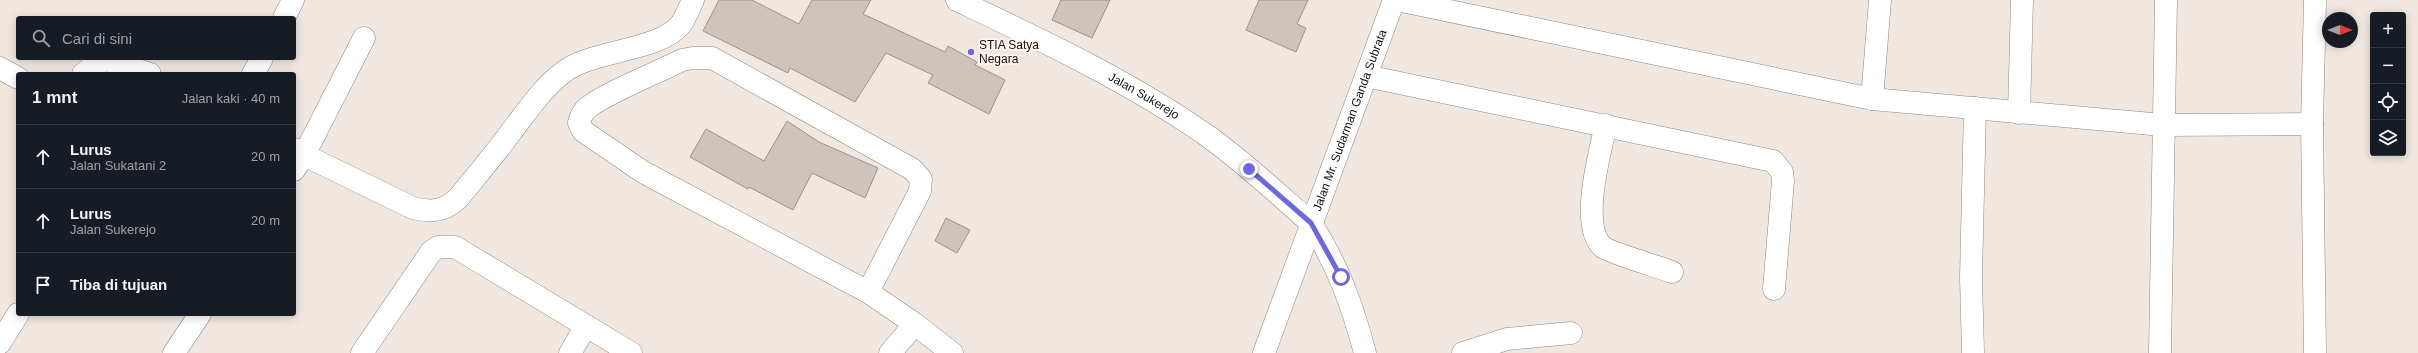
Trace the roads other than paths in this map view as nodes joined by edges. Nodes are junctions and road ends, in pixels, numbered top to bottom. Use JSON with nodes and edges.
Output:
{"nodes":[{"id":1,"x":293,"y":0,"type":"edge"},
{"id":2,"x":693,"y":0,"type":"edge"},
{"id":3,"x":957,"y":0,"type":"edge"},
{"id":4,"x":1395,"y":0,"type":"edge"},
{"id":5,"x":1880,"y":0,"type":"edge"},
{"id":6,"x":2022,"y":0,"type":"edge"},
{"id":7,"x":2166,"y":0,"type":"edge"},
{"id":8,"x":2315,"y":0,"type":"edge"},
{"id":9,"x":285,"y":16,"type":"edge"},
{"id":10,"x":364,"y":38,"type":"dead end"},
{"id":11,"x":107,"y":60,"type":"edge"},
{"id":12,"x":107,"y":60,"type":"edge"},
{"id":13,"x":261,"y":60,"type":"edge"},
{"id":14,"x":0,"y":68,"type":"edge"},
{"id":15,"x":86,"y":72,"type":"edge"},
{"id":16,"x":144,"y":72,"type":"edge"},
{"id":17,"x":254,"y":72,"type":"edge"},
{"id":18,"x":1366,"y":76,"type":"junction"},
{"id":19,"x":16,"y":77,"type":"edge"},
{"id":20,"x":1872,"y":99,"type":"junction"},
{"id":21,"x":1975,"y":108,"type":"junction"},
{"id":22,"x":2020,"y":112,"type":"junction"},
{"id":23,"x":2312,"y":124,"type":"junction"},
{"id":24,"x":1606,"y":125,"type":"junction"},
{"id":25,"x":2163,"y":125,"type":"junction"},
{"id":26,"x":297,"y":158,"type":"edge"},
{"id":27,"x":1311,"y":223,"type":"junction"},
{"id":28,"x":1672,"y":272,"type":"dead end"},
{"id":29,"x":1774,"y":289,"type":"dead end"},
{"id":30,"x":868,"y":292,"type":"junction"},
{"id":31,"x":17,"y":316,"type":"edge"},
{"id":32,"x":199,"y":316,"type":"edge"},
{"id":33,"x":915,"y":324,"type":"junction"},
{"id":34,"x":586,"y":326,"type":"junction"},
{"id":35,"x":1571,"y":333,"type":"dead end"},
{"id":36,"x":0,"y":344,"type":"edge"},
{"id":37,"x":174,"y":353,"type":"edge"},
{"id":38,"x":362,"y":353,"type":"edge"},
{"id":39,"x":570,"y":353,"type":"edge"},
{"id":40,"x":631,"y":353,"type":"edge"},
{"id":41,"x":890,"y":353,"type":"edge"},
{"id":42,"x":952,"y":353,"type":"edge"},
{"id":43,"x":1264,"y":353,"type":"edge"},
{"id":44,"x":1365,"y":353,"type":"edge"},
{"id":45,"x":1463,"y":353,"type":"edge"},
{"id":46,"x":1973,"y":353,"type":"edge"},
{"id":47,"x":2160,"y":353,"type":"edge"},
{"id":48,"x":2315,"y":353,"type":"edge"}],
"edges":[{"from":1,"to":9,"type":"street"},
{"from":2,"to":26,"type":"street"},
{"from":3,"to":27,"type":"street","name":"Jalan Sukerejo"},
{"from":4,"to":18,"type":"street","name":"Jalan Mr. Sudarman Ganda Subrata"},
{"from":4,"to":20,"type":"street"},
{"from":5,"to":20,"type":"street"},
{"from":6,"to":22,"type":"street"},
{"from":7,"to":25,"type":"street"},
{"from":8,"to":23,"type":"street"},
{"from":10,"to":26,"type":"street"},
{"from":11,"to":15,"type":"street"},
{"from":12,"to":16,"type":"street"},
{"from":13,"to":17,"type":"street"},
{"from":14,"to":19,"type":"street"},
{"from":18,"to":24,"type":"street"},
{"from":18,"to":27,"type":"street","name":"Jalan Mr. Sudarman Ganda Subrata"},
{"from":20,"to":21,"type":"street"},
{"from":21,"to":22,"type":"street"},
{"from":21,"to":46,"type":"street"},
{"from":22,"to":25,"type":"street"},
{"from":23,"to":25,"type":"street"},
{"from":23,"to":48,"type":"street"},
{"from":24,"to":28,"type":"street"},
{"from":24,"to":29,"type":"street"},
{"from":25,"to":47,"type":"street"},
{"from":27,"to":43,"type":"street","name":"Jalan Mr. Sudarman Ganda Subrata"},
{"from":27,"to":44,"type":"street"},
{"from":30,"to":30,"type":"street"},
{"from":30,"to":33,"type":"street"},
{"from":31,"to":36,"type":"street"},
{"from":32,"to":37,"type":"street"},
{"from":33,"to":41,"type":"street"},
{"from":33,"to":42,"type":"street"},
{"from":34,"to":38,"type":"street"},
{"from":34,"to":39,"type":"street"},
{"from":34,"to":40,"type":"street"},
{"from":35,"to":45,"type":"street"}]}
